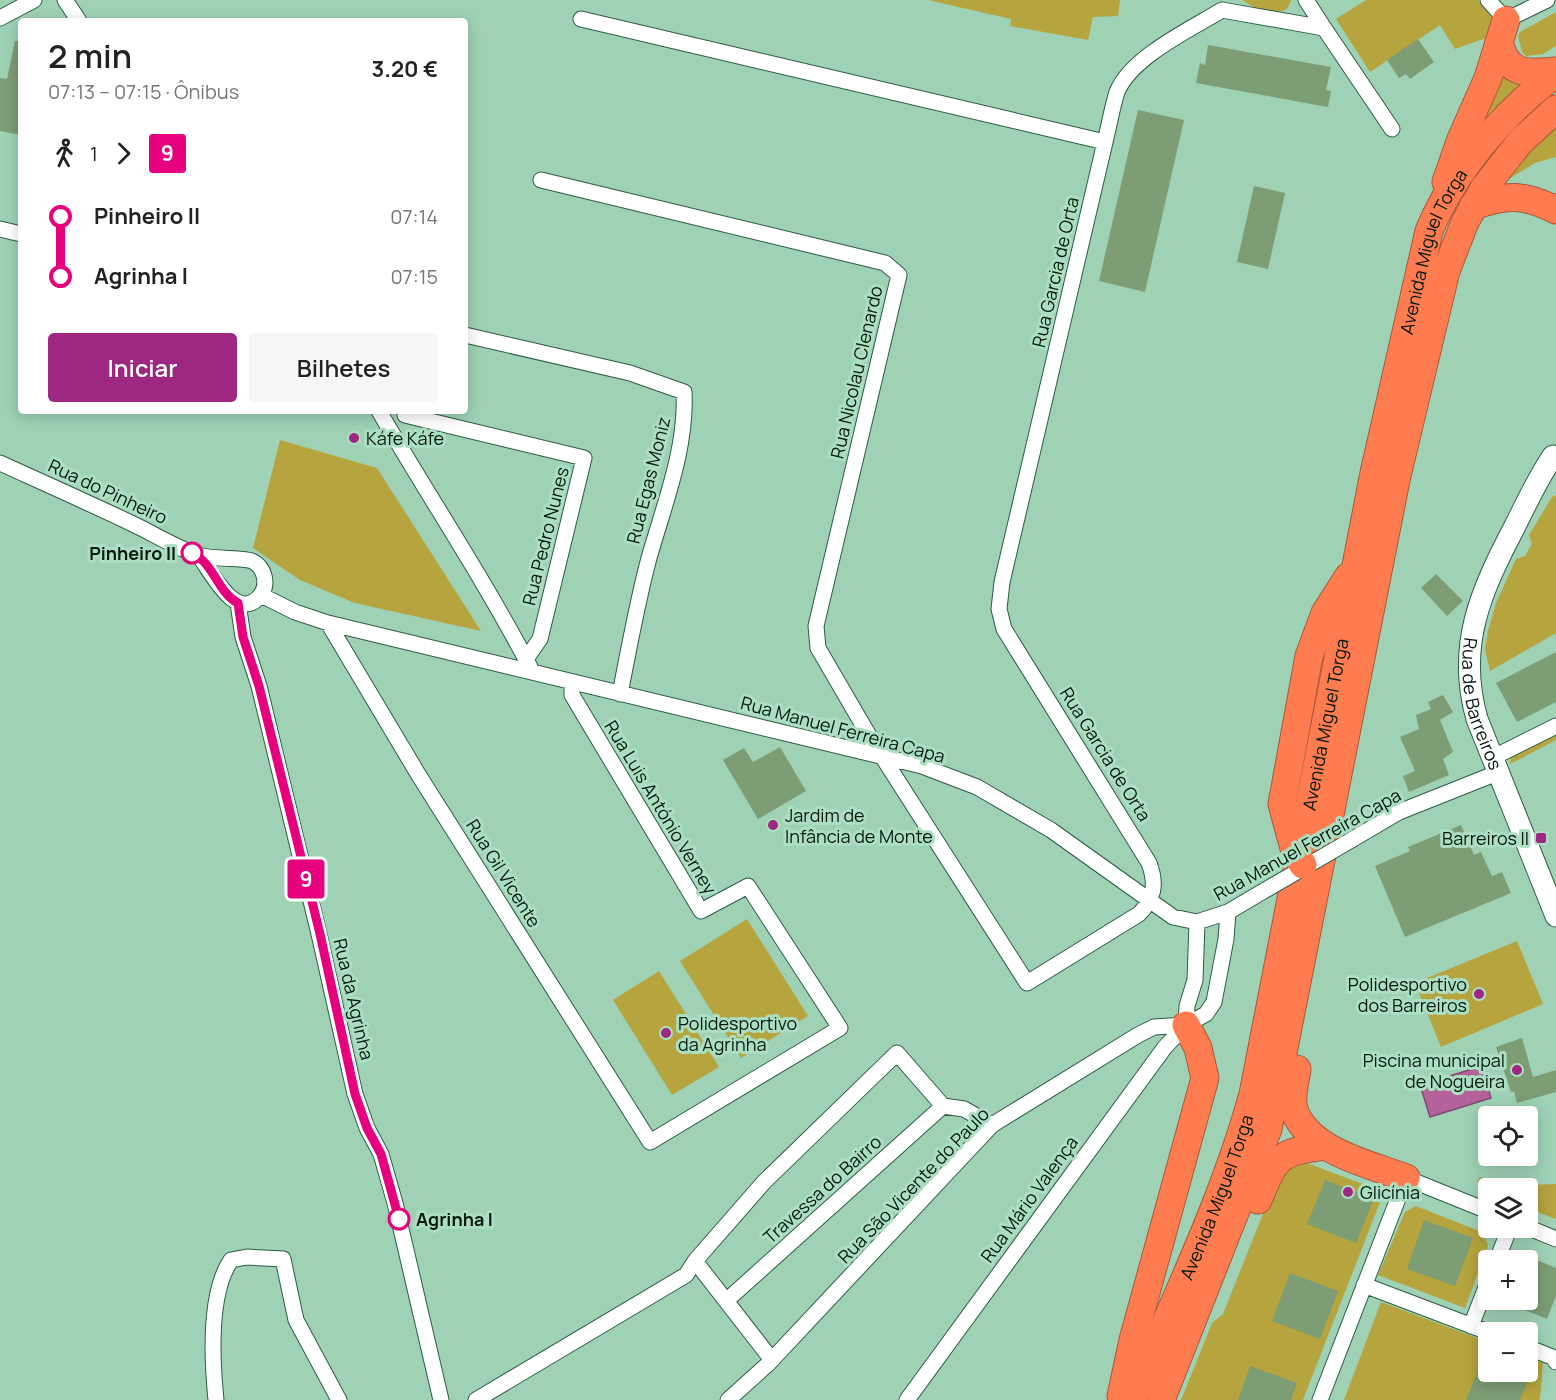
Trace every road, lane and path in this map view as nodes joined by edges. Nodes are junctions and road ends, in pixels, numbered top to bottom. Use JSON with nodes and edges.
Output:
{"nodes":[{"id":1,"x":34,"y":0,"type":"edge"},
{"id":2,"x":1306,"y":0,"type":"edge"},
{"id":3,"x":1488,"y":0,"type":"edge"},
{"id":4,"x":1547,"y":0,"type":"edge"},
{"id":5,"x":67,"y":4,"type":"edge"},
{"id":6,"x":1222,"y":5,"type":"edge"},
{"id":7,"x":0,"y":18,"type":"edge"},
{"id":8,"x":77,"y":18,"type":"edge"},
{"id":9,"x":581,"y":19,"type":"dead end"},
{"id":10,"x":1324,"y":28,"type":"junction"},
{"id":11,"x":1503,"y":31,"type":"junction"},
{"id":12,"x":1556,"y":73,"type":"edge"},
{"id":13,"x":1556,"y":109,"type":"edge"},
{"id":14,"x":1392,"y":129,"type":"dead end"},
{"id":15,"x":1105,"y":142,"type":"junction"},
{"id":16,"x":541,"y":180,"type":"dead end"},
{"id":17,"x":1440,"y":206,"type":"junction"},
{"id":18,"x":1473,"y":206,"type":"junction"},
{"id":19,"x":1556,"y":210,"type":"edge"},
{"id":20,"x":0,"y":229,"type":"edge"},
{"id":21,"x":18,"y":233,"type":"edge"},
{"id":22,"x":468,"y":336,"type":"edge"},
{"id":23,"x":382,"y":414,"type":"edge"},
{"id":24,"x":405,"y":416,"type":"dead end"},
{"id":25,"x":1555,"y":457,"type":"edge"},
{"id":26,"x":0,"y":463,"type":"edge"},
{"id":27,"x":1556,"y":479,"type":"edge"},
{"id":28,"x":1532,"y":494,"type":"junction"},
{"id":29,"x":199,"y":556,"type":"junction"},
{"id":30,"x":234,"y":561,"type":"junction"},
{"id":31,"x":1356,"y":567,"type":"junction"},
{"id":32,"x":222,"y":588,"type":"junction"},
{"id":33,"x":261,"y":595,"type":"junction"},
{"id":34,"x":238,"y":603,"type":"junction"},
{"id":35,"x":328,"y":624,"type":"junction"},
{"id":36,"x":526,"y":660,"type":"junction"},
{"id":37,"x":534,"y":675,"type":"junction"},
{"id":38,"x":572,"y":683,"type":"junction"},
{"id":39,"x":620,"y":693,"type":"junction"},
{"id":40,"x":1556,"y":726,"type":"edge"},
{"id":41,"x":883,"y":756,"type":"junction"},
{"id":42,"x":1495,"y":765,"type":"junction"},
{"id":43,"x":1300,"y":861,"type":"junction"},
{"id":44,"x":1151,"y":901,"type":"junction"},
{"id":45,"x":1228,"y":912,"type":"junction"},
{"id":46,"x":1556,"y":916,"type":"edge"},
{"id":47,"x":1197,"y":922,"type":"junction"},
{"id":48,"x":1300,"y":976,"type":"junction"},
{"id":49,"x":1186,"y":1025,"type":"junction"},
{"id":50,"x":840,"y":1028,"type":"joint"},
{"id":51,"x":944,"y":1107,"type":"junction"},
{"id":52,"x":992,"y":1125,"type":"junction"},
{"id":53,"x":1325,"y":1146,"type":"junction"},
{"id":54,"x":1406,"y":1178,"type":"junction"},
{"id":55,"x":1478,"y":1207,"type":"edge"},
{"id":56,"x":1538,"y":1232,"type":"edge"},
{"id":57,"x":1556,"y":1239,"type":"edge"},
{"id":58,"x":695,"y":1261,"type":"junction"},
{"id":59,"x":1364,"y":1285,"type":"junction"},
{"id":60,"x":1201,"y":1300,"type":"junction"},
{"id":61,"x":726,"y":1301,"type":"junction"},
{"id":62,"x":1478,"y":1308,"type":"edge"},
{"id":63,"x":1471,"y":1326,"type":"junction"},
{"id":64,"x":1478,"y":1328,"type":"edge"},
{"id":65,"x":1538,"y":1351,"type":"edge"},
{"id":66,"x":772,"y":1360,"type":"junction"},
{"id":67,"x":1556,"y":1362,"type":"edge"},
{"id":68,"x":216,"y":1400,"type":"edge"},
{"id":69,"x":339,"y":1400,"type":"edge"},
{"id":70,"x":441,"y":1400,"type":"edge"},
{"id":71,"x":476,"y":1400,"type":"edge"},
{"id":72,"x":728,"y":1400,"type":"edge"},
{"id":73,"x":908,"y":1400,"type":"edge"},
{"id":74,"x":1120,"y":1400,"type":"edge"},
{"id":75,"x":1132,"y":1400,"type":"edge"},
{"id":76,"x":1161,"y":1400,"type":"edge"},
{"id":77,"x":1320,"y":1400,"type":"edge"}],
"edges":[{"from":1,"to":7,"type":"street"},
{"from":2,"to":10,"type":"street"},
{"from":3,"to":11,"type":"street"},
{"from":4,"to":11,"type":"street"},
{"from":5,"to":8,"type":"street"},
{"from":6,"to":10,"type":"street"},
{"from":6,"to":15,"type":"street","name":"Rua Garcia de Orta"},
{"from":9,"to":15,"type":"street"},
{"from":10,"to":14,"type":"street"},
{"from":11,"to":12,"type":"highway"},
{"from":11,"to":17,"type":"highway"},
{"from":12,"to":17,"type":"highway","name":"Avenida Miguel Torga"},
{"from":13,"to":18,"type":"highway","name":"Avenida Miguel Torga"},
{"from":15,"to":44,"type":"street","name":"Rua Garcia de Orta"},
{"from":16,"to":41,"type":"street","name":"Rua Nicolau Clenardo"},
{"from":17,"to":31,"type":"highway","name":"Avenida Miguel Torga"},
{"from":18,"to":19,"type":"highway"},
{"from":18,"to":48,"type":"highway","name":"Avenida Miguel Torga"},
{"from":20,"to":21,"type":"street"},
{"from":22,"to":39,"type":"street","name":"Rua Egas Moniz"},
{"from":23,"to":36,"type":"street"},
{"from":24,"to":36,"type":"street","name":"Rua Pedro Nunes"},
{"from":25,"to":28,"type":"street","name":"Rua de Barreiros"},
{"from":26,"to":29,"type":"street","name":"Rua do Pinheiro"},
{"from":27,"to":28,"type":"street","name":"Rua de Barreiros"},
{"from":28,"to":42,"type":"street","name":"Rua de Barreiros"},
{"from":29,"to":30,"type":"street","name":"Rua do Pinheiro"},
{"from":29,"to":32,"type":"street","name":"Rua do Pinheiro"},
{"from":30,"to":32,"type":"street"},
{"from":30,"to":33,"type":"street","name":"Rua do Pinheiro"},
{"from":31,"to":43,"type":"highway"},
{"from":31,"to":75,"type":"highway","name":"Avenida Miguel Torga"},
{"from":32,"to":34,"type":"street","name":"Rua do Pinheiro"},
{"from":33,"to":34,"type":"street"},
{"from":33,"to":35,"type":"street","name":"Rua Manuel Ferreira Capa"},
{"from":34,"to":70,"type":"street","name":"Rua da Agrinha"},
{"from":35,"to":37,"type":"street","name":"Rua Manuel Ferreira Capa"},
{"from":35,"to":50,"type":"street","name":"Rua Gil Vicente"},
{"from":36,"to":37,"type":"street"},
{"from":37,"to":38,"type":"street","name":"Rua Manuel Ferreira Capa"},
{"from":38,"to":39,"type":"street","name":"Rua Manuel Ferreira Capa"},
{"from":38,"to":50,"type":"street","name":"Rua Luis António Verney"},
{"from":39,"to":41,"type":"street","name":"Rua Manuel Ferreira Capa"},
{"from":40,"to":42,"type":"street","name":"Rua Manuel Ferreira Capa"},
{"from":41,"to":44,"type":"street","name":"Rua Manuel Ferreira Capa"},
{"from":41,"to":44,"type":"street"},
{"from":42,"to":43,"type":"street","name":"Rua Manuel Ferreira Capa","bridge":true},
{"from":42,"to":46,"type":"street","name":"Rua de Barreiros"},
{"from":43,"to":45,"type":"street","name":"Rua Manuel Ferreira Capa","bridge":true},
{"from":44,"to":47,"type":"street","name":"Rua Manuel Ferreira Capa"},
{"from":45,"to":47,"type":"street","name":"Rua Manuel Ferreira Capa"},
{"from":45,"to":49,"type":"street","name":"Rua Mário Valença"},
{"from":47,"to":49,"type":"street"},
{"from":48,"to":53,"type":"highway"},
{"from":48,"to":60,"type":"highway","name":"Avenida Miguel Torga"},
{"from":49,"to":52,"type":"street","name":"Rua São Vicente do Paulo"},
{"from":49,"to":73,"type":"street","name":"Rua Mário Valença"},
{"from":49,"to":74,"type":"highway"},
{"from":51,"to":52,"type":"street"},
{"from":51,"to":58,"type":"street"},
{"from":51,"to":61,"type":"street","name":"Travessa do Bairro"},
{"from":52,"to":66,"type":"street","name":"Rua São Vicente do Paulo"},
{"from":53,"to":54,"type":"highway"},
{"from":53,"to":60,"type":"highway"},
{"from":54,"to":55,"type":"street"},
{"from":54,"to":59,"type":"street"},
{"from":56,"to":57,"type":"street"},
{"from":58,"to":61,"type":"street"},
{"from":58,"to":71,"type":"street"},
{"from":59,"to":63,"type":"street"},
{"from":59,"to":77,"type":"street"},
{"from":60,"to":76,"type":"highway","name":"Avenida Miguel Torga"},
{"from":61,"to":66,"type":"street"},
{"from":62,"to":63,"type":"street"},
{"from":63,"to":64,"type":"street"},
{"from":65,"to":67,"type":"street"},
{"from":66,"to":72,"type":"street","name":"Rua São Vicente do Paulo"},
{"from":68,"to":69,"type":"street"}]}
